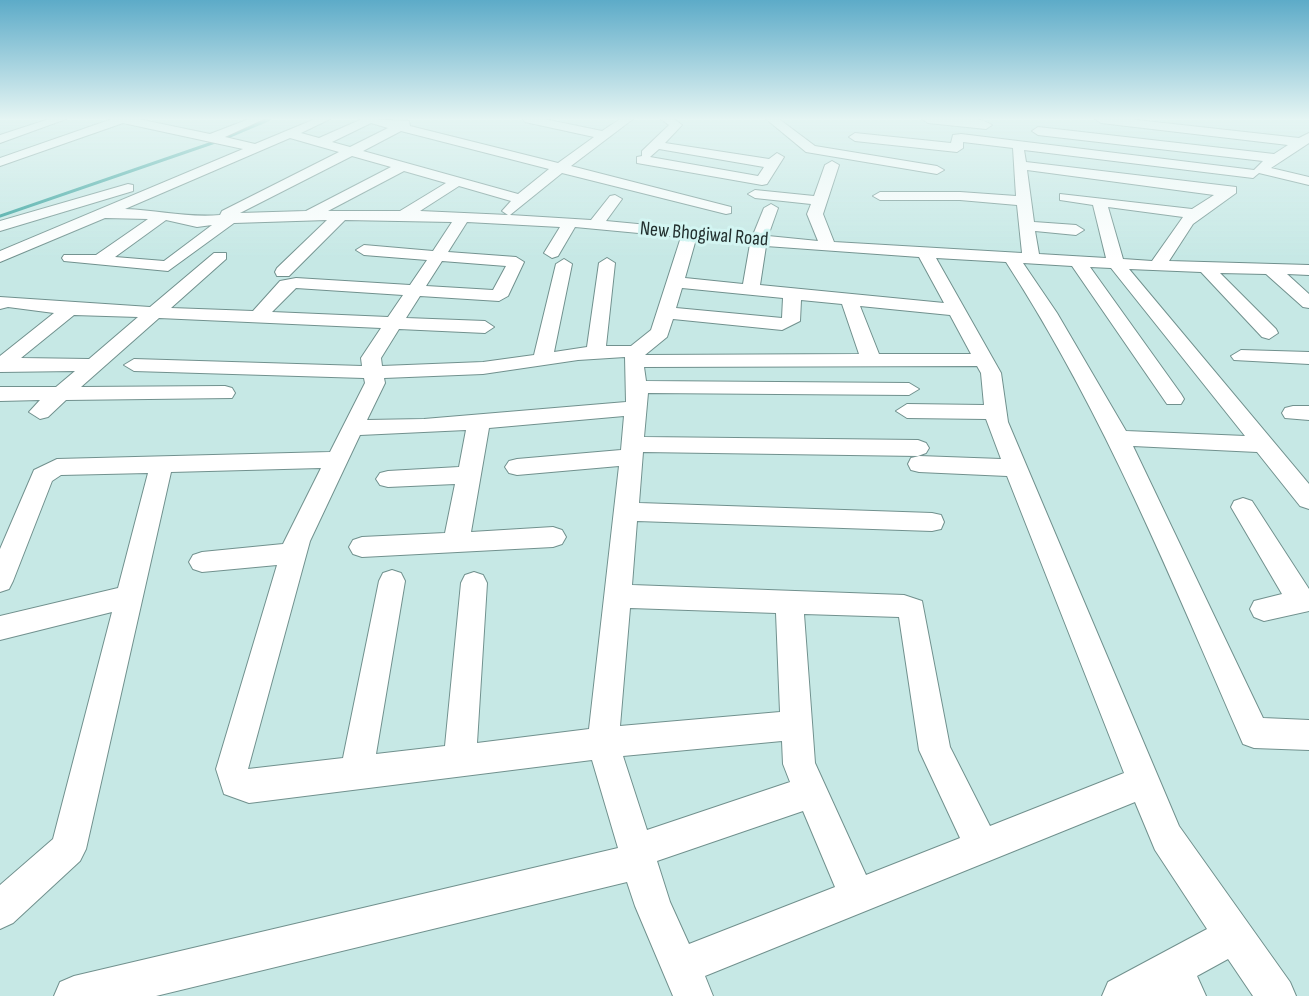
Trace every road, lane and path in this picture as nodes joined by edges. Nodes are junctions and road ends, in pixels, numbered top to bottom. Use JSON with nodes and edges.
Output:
{"nodes":[{"id":1,"x":322,"y":165,"type":"edge"},
{"id":2,"x":396,"y":165,"type":"edge"},
{"id":3,"x":637,"y":165,"type":"edge"},
{"id":4,"x":657,"y":165,"type":"edge"},
{"id":5,"x":771,"y":165,"type":"edge"},
{"id":6,"x":838,"y":165,"type":"edge"},
{"id":7,"x":901,"y":165,"type":"edge"},
{"id":8,"x":1020,"y":165,"type":"edge"},
{"id":9,"x":1024,"y":165,"type":"edge"},
{"id":10,"x":1091,"y":165,"type":"edge"},
{"id":11,"x":1196,"y":165,"type":"edge"},
{"id":12,"x":1265,"y":165,"type":"edge"},
{"id":13,"x":214,"y":166,"type":"joint"},
{"id":14,"x":562,"y":166,"type":"joint"},
{"id":15,"x":401,"y":167,"type":"junction"},
{"id":16,"x":937,"y":170,"type":"dead end"},
{"id":17,"x":1257,"y":172,"type":"junction"},
{"id":18,"x":1093,"y":175,"type":"junction"},
{"id":19,"x":458,"y":181,"type":"junction"},
{"id":20,"x":1309,"y":181,"type":"edge"},
{"id":21,"x":620,"y":182,"type":"junction"},
{"id":22,"x":1227,"y":192,"type":"junction"},
{"id":23,"x":736,"y":194,"type":"junction"},
{"id":24,"x":755,"y":194,"type":"dead end"},
{"id":25,"x":880,"y":196,"type":"dead end"},
{"id":26,"x":1065,"y":197,"type":"dead end"},
{"id":27,"x":519,"y":199,"type":"junction"},
{"id":28,"x":615,"y":199,"type":"dead end"},
{"id":29,"x":819,"y":201,"type":"junction"},
{"id":30,"x":1024,"y":201,"type":"junction"},
{"id":31,"x":1099,"y":201,"type":"junction"},
{"id":32,"x":771,"y":208,"type":"dead end"},
{"id":33,"x":100,"y":213,"type":"junction"},
{"id":34,"x":1194,"y":214,"type":"junction"},
{"id":35,"x":164,"y":215,"type":"junction"},
{"id":36,"x":309,"y":215,"type":"junction"},
{"id":37,"x":341,"y":215,"type":"junction"},
{"id":38,"x":376,"y":216,"type":"junction"},
{"id":39,"x":403,"y":216,"type":"junction"},
{"id":40,"x":462,"y":218,"type":"junction"},
{"id":41,"x":222,"y":220,"type":"junction"},
{"id":42,"x":502,"y":220,"type":"junction"},
{"id":43,"x":570,"y":223,"type":"junction"},
{"id":44,"x":595,"y":225,"type":"junction"},
{"id":45,"x":0,"y":226,"type":"edge"},
{"id":46,"x":1027,"y":226,"type":"junction"},
{"id":47,"x":1076,"y":230,"type":"dead end"},
{"id":48,"x":700,"y":234,"type":"junction"},
{"id":49,"x":759,"y":240,"type":"junction"},
{"id":50,"x":828,"y":247,"type":"junction"},
{"id":51,"x":925,"y":253,"type":"junction"},
{"id":52,"x":220,"y":256,"type":"dead end"},
{"id":53,"x":437,"y":256,"type":"junction"},
{"id":54,"x":0,"y":257,"type":"edge"},
{"id":55,"x":70,"y":258,"type":"dead end"},
{"id":56,"x":1021,"y":258,"type":"junction"},
{"id":57,"x":98,"y":261,"type":"junction"},
{"id":58,"x":1077,"y":261,"type":"junction"},
{"id":59,"x":607,"y":263,"type":"dead end"},
{"id":60,"x":1116,"y":264,"type":"junction"},
{"id":61,"x":1158,"y":266,"type":"junction"},
{"id":62,"x":1206,"y":268,"type":"junction"},
{"id":63,"x":1272,"y":270,"type":"junction"},
{"id":64,"x":1309,"y":270,"type":"edge"},
{"id":65,"x":283,"y":272,"type":"dead end"},
{"id":66,"x":676,"y":282,"type":"junction"},
{"id":67,"x":751,"y":290,"type":"junction"},
{"id":68,"x":415,"y":291,"type":"junction"},
{"id":69,"x":792,"y":294,"type":"junction"},
{"id":70,"x":849,"y":299,"type":"junction"},
{"id":71,"x":1,"y":302,"type":"edge"},
{"id":72,"x":1309,"y":303,"type":"edge"},
{"id":73,"x":70,"y":309,"type":"junction"},
{"id":74,"x":956,"y":310,"type":"junction"},
{"id":75,"x":154,"y":311,"type":"junction"},
{"id":76,"x":667,"y":313,"type":"junction"},
{"id":77,"x":259,"y":316,"type":"junction"},
{"id":78,"x":394,"y":323,"type":"junction"},
{"id":79,"x":485,"y":327,"type":"dead end"},
{"id":80,"x":1269,"y":333,"type":"dead end"},
{"id":81,"x":596,"y":352,"type":"junction"},
{"id":82,"x":1241,"y":356,"type":"dead end"},
{"id":83,"x":1309,"y":358,"type":"edge"},
{"id":84,"x":543,"y":360,"type":"junction"},
{"id":85,"x":871,"y":360,"type":"junction"},
{"id":86,"x":984,"y":360,"type":"junction"},
{"id":87,"x":1,"y":365,"type":"edge"},
{"id":88,"x":94,"y":365,"type":"junction"},
{"id":89,"x":134,"y":365,"type":"dead end"},
{"id":90,"x":373,"y":371,"type":"junction"},
{"id":91,"x":636,"y":377,"type":"junction"},
{"id":92,"x":61,"y":393,"type":"junction"},
{"id":93,"x":225,"y":393,"type":"dead end"},
{"id":94,"x":0,"y":394,"type":"edge"},
{"id":95,"x":1174,"y":399,"type":"dead end"},
{"id":96,"x":40,"y":412,"type":"dead end"},
{"id":97,"x":996,"y":412,"type":"junction"},
{"id":98,"x":479,"y":421,"type":"junction"},
{"id":99,"x":351,"y":428,"type":"junction"},
{"id":100,"x":1121,"y":438,"type":"junction"},
{"id":101,"x":1264,"y":445,"type":"junction"},
{"id":102,"x":632,"y":450,"type":"junction"},
{"id":103,"x":335,"y":460,"type":"junction"},
{"id":104,"x":161,"y":466,"type":"junction"},
{"id":105,"x":517,"y":467,"type":"dead end"},
{"id":106,"x":1016,"y":468,"type":"junction"},
{"id":107,"x":469,"y":475,"type":"junction"},
{"id":108,"x":388,"y":479,"type":"dead end"},
{"id":109,"x":1309,"y":500,"type":"edge"},
{"id":110,"x":1243,"y":507,"type":"dead end"},
{"id":111,"x":626,"y":512,"type":"junction"},
{"id":112,"x":932,"y":522,"type":"dead end"},
{"id":113,"x":553,"y":537,"type":"dead end"},
{"id":114,"x":456,"y":542,"type":"junction"},
{"id":115,"x":362,"y":547,"type":"dead end"},
{"id":116,"x":293,"y":553,"type":"junction"},
{"id":117,"x":202,"y":562,"type":"dead end"},
{"id":118,"x":0,"y":581,"type":"edge"},
{"id":119,"x":392,"y":581,"type":"dead end"},
{"id":120,"x":474,"y":583,"type":"dead end"},
{"id":121,"x":618,"y":596,"type":"junction"},
{"id":122,"x":129,"y":597,"type":"junction"},
{"id":123,"x":1305,"y":600,"type":"edge"},
{"id":124,"x":789,"y":603,"type":"junction"},
{"id":125,"x":1264,"y":609,"type":"dead end"},
{"id":126,"x":0,"y":628,"type":"edge"},
{"id":127,"x":797,"y":725,"type":"junction"},
{"id":128,"x":1309,"y":735,"type":"edge"},
{"id":129,"x":603,"y":743,"type":"junction"},
{"id":130,"x":460,"y":760,"type":"junction"},
{"id":131,"x":357,"y":772,"type":"junction"},
{"id":132,"x":1144,"y":782,"type":"junction"},
{"id":133,"x":811,"y":792,"type":"junction"},
{"id":134,"x":982,"y":846,"type":"junction"},
{"id":135,"x":637,"y":856,"type":"junction"},
{"id":136,"x":857,"y":896,"type":"junction"},
{"id":137,"x":0,"y":910,"type":"edge"},
{"id":138,"x":1234,"y":935,"type":"junction"},
{"id":139,"x":1178,"y":983,"type":"edge"},
{"id":140,"x":688,"y":988,"type":"edge"},
{"id":141,"x":74,"y":996,"type":"edge"},
{"id":142,"x":1122,"y":996,"type":"edge"},
{"id":143,"x":1276,"y":996,"type":"edge"}],
"edges":[{"from":1,"to":41,"type":"street"},
{"from":2,"to":15,"type":"street"},
{"from":3,"to":21,"type":"street"},
{"from":4,"to":23,"type":"street"},
{"from":5,"to":23,"type":"street"},
{"from":6,"to":29,"type":"street"},
{"from":7,"to":16,"type":"street"},
{"from":8,"to":30,"type":"street"},
{"from":9,"to":18,"type":"street"},
{"from":10,"to":18,"type":"street"},
{"from":11,"to":17,"type":"street"},
{"from":12,"to":17,"type":"street"},
{"from":13,"to":33,"type":"street"},
{"from":13,"to":45,"type":"street"},
{"from":14,"to":21,"type":"street"},
{"from":14,"to":27,"type":"street"},
{"from":15,"to":19,"type":"street"},
{"from":15,"to":36,"type":"street"},
{"from":17,"to":20,"type":"street"},
{"from":17,"to":22,"type":"street"},
{"from":18,"to":22,"type":"street"},
{"from":19,"to":27,"type":"street"},
{"from":19,"to":39,"type":"street"},
{"from":21,"to":23,"type":"street"},
{"from":22,"to":34,"type":"street"},
{"from":23,"to":48,"type":"street"},
{"from":24,"to":29,"type":"street"},
{"from":25,"to":30,"type":"street"},
{"from":26,"to":31,"type":"street"},
{"from":27,"to":42,"type":"street"},
{"from":28,"to":44,"type":"street"},
{"from":29,"to":50,"type":"street"},
{"from":30,"to":46,"type":"street"},
{"from":31,"to":34,"type":"street"},
{"from":31,"to":60,"type":"street"},
{"from":32,"to":49,"type":"street"},
{"from":33,"to":35,"type":"street","name":"New Bhogiwal Road"},
{"from":33,"to":54,"type":"street"},
{"from":34,"to":61,"type":"street"},
{"from":35,"to":41,"type":"street","name":"New Bhogiwal Road"},
{"from":35,"to":57,"type":"street"},
{"from":36,"to":37,"type":"street","name":"New Bhogiwal Road"},
{"from":36,"to":41,"type":"street","name":"New Bhogiwal Road"},
{"from":37,"to":38,"type":"street","name":"New Bhogiwal Road"},
{"from":37,"to":65,"type":"street"},
{"from":38,"to":39,"type":"street","name":"New Bhogiwal Road"},
{"from":38,"to":53,"type":"street"},
{"from":39,"to":40,"type":"street","name":"New Bhogiwal Road"},
{"from":40,"to":42,"type":"street","name":"New Bhogiwal Road"},
{"from":40,"to":53,"type":"street"},
{"from":41,"to":57,"type":"street"},
{"from":42,"to":43,"type":"street","name":"New Bhogiwal Road"},
{"from":43,"to":44,"type":"street","name":"New Bhogiwal Road"},
{"from":43,"to":84,"type":"street"},
{"from":44,"to":48,"type":"street","name":"New Bhogiwal Road"},
{"from":46,"to":47,"type":"street"},
{"from":46,"to":56,"type":"street"},
{"from":48,"to":49,"type":"street","name":"New Bhogiwal Road"},
{"from":48,"to":66,"type":"street"},
{"from":49,"to":50,"type":"street","name":"New Bhogiwal Road"},
{"from":49,"to":67,"type":"street"},
{"from":50,"to":51,"type":"street","name":"New Bhogiwal Road"},
{"from":51,"to":56,"type":"street","name":"New Bhogiwal Road"},
{"from":51,"to":74,"type":"street"},
{"from":52,"to":75,"type":"street"},
{"from":53,"to":68,"type":"street"},
{"from":53,"to":68,"type":"street"},
{"from":55,"to":57,"type":"street"},
{"from":56,"to":58,"type":"street","name":"New Bhogiwal Road"},
{"from":56,"to":100,"type":"street"},
{"from":58,"to":60,"type":"street","name":"New Bhogiwal Road"},
{"from":58,"to":95,"type":"street"},
{"from":59,"to":81,"type":"street"},
{"from":60,"to":61,"type":"street","name":"New Bhogiwal Road"},
{"from":60,"to":101,"type":"street"},
{"from":61,"to":62,"type":"street","name":"New Bhogiwal Road"},
{"from":62,"to":63,"type":"street","name":"New Bhogiwal Road"},
{"from":62,"to":80,"type":"street"},
{"from":63,"to":64,"type":"street","name":"New Bhogiwal Road"},
{"from":63,"to":72,"type":"street"},
{"from":66,"to":67,"type":"street"},
{"from":66,"to":76,"type":"street"},
{"from":67,"to":69,"type":"street"},
{"from":68,"to":77,"type":"street"},
{"from":68,"to":78,"type":"street"},
{"from":69,"to":70,"type":"street"},
{"from":69,"to":76,"type":"street"},
{"from":70,"to":74,"type":"street"},
{"from":70,"to":85,"type":"street"},
{"from":71,"to":73,"type":"street"},
{"from":73,"to":75,"type":"street"},
{"from":73,"to":87,"type":"street"},
{"from":74,"to":86,"type":"street"},
{"from":75,"to":77,"type":"street"},
{"from":75,"to":88,"type":"street"},
{"from":76,"to":91,"type":"street"},
{"from":77,"to":78,"type":"street"},
{"from":78,"to":79,"type":"street"},
{"from":78,"to":90,"type":"street"},
{"from":81,"to":84,"type":"street"},
{"from":81,"to":91,"type":"street"},
{"from":82,"to":83,"type":"street"},
{"from":84,"to":90,"type":"street"},
{"from":85,"to":86,"type":"street"},
{"from":85,"to":91,"type":"street"},
{"from":86,"to":97,"type":"street"},
{"from":87,"to":88,"type":"street"},
{"from":88,"to":92,"type":"street"},
{"from":89,"to":90,"type":"street"},
{"from":90,"to":99,"type":"street"},
{"from":91,"to":97,"type":"street"},
{"from":91,"to":98,"type":"street"},
{"from":91,"to":102,"type":"street"},
{"from":92,"to":93,"type":"street"},
{"from":92,"to":94,"type":"street"},
{"from":92,"to":96,"type":"street"},
{"from":97,"to":106,"type":"street"},
{"from":98,"to":99,"type":"street"},
{"from":98,"to":107,"type":"street"},
{"from":99,"to":103,"type":"street"},
{"from":100,"to":101,"type":"street"},
{"from":100,"to":128,"type":"street"},
{"from":101,"to":109,"type":"street"},
{"from":102,"to":105,"type":"street"},
{"from":102,"to":106,"type":"street"},
{"from":102,"to":111,"type":"street"},
{"from":103,"to":104,"type":"street"},
{"from":103,"to":116,"type":"street"},
{"from":104,"to":118,"type":"street"},
{"from":104,"to":122,"type":"street"},
{"from":106,"to":132,"type":"street"},
{"from":107,"to":108,"type":"street"},
{"from":107,"to":114,"type":"street"},
{"from":110,"to":123,"type":"street"},
{"from":111,"to":112,"type":"street"},
{"from":111,"to":121,"type":"street"},
{"from":113,"to":114,"type":"street"},
{"from":114,"to":115,"type":"street"},
{"from":116,"to":117,"type":"street"},
{"from":116,"to":131,"type":"street"},
{"from":119,"to":131,"type":"street"},
{"from":120,"to":130,"type":"street"},
{"from":121,"to":124,"type":"street"},
{"from":121,"to":129,"type":"street"},
{"from":122,"to":126,"type":"street"},
{"from":122,"to":137,"type":"street"},
{"from":123,"to":125,"type":"street"},
{"from":124,"to":127,"type":"street"},
{"from":124,"to":134,"type":"street"},
{"from":127,"to":129,"type":"street"},
{"from":127,"to":133,"type":"street"},
{"from":129,"to":130,"type":"street"},
{"from":129,"to":135,"type":"street"},
{"from":130,"to":131,"type":"street"},
{"from":132,"to":134,"type":"street"},
{"from":132,"to":138,"type":"street"},
{"from":133,"to":135,"type":"street"},
{"from":133,"to":136,"type":"street"},
{"from":134,"to":136,"type":"street"},
{"from":135,"to":140,"type":"street"},
{"from":135,"to":141,"type":"street"},
{"from":136,"to":140,"type":"street"},
{"from":138,"to":139,"type":"street"},
{"from":138,"to":143,"type":"street"},
{"from":139,"to":142,"type":"street"}]}
